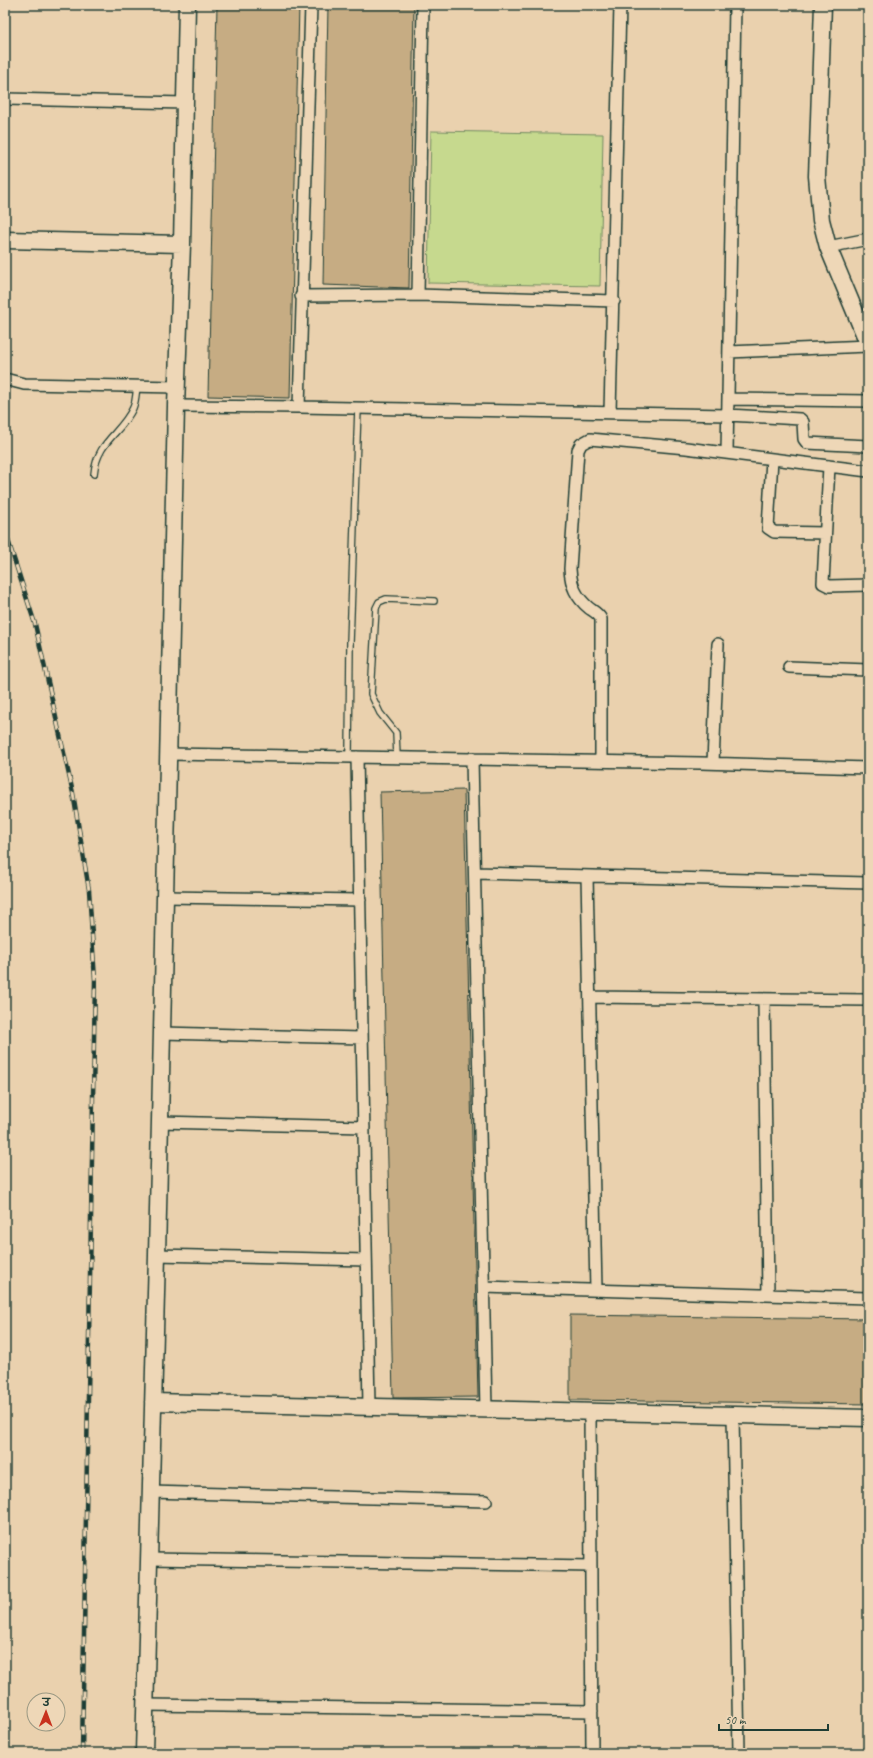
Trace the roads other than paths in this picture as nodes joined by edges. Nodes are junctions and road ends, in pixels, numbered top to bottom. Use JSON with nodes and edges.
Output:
{"nodes":[{"id":1,"x":187,"y":5,"type":"edge"},
{"id":2,"x":311,"y":5,"type":"edge"},
{"id":3,"x":424,"y":5,"type":"edge"},
{"id":4,"x":620,"y":5,"type":"edge"},
{"id":5,"x":735,"y":5,"type":"edge"},
{"id":6,"x":823,"y":5,"type":"edge"},
{"id":7,"x":5,"y":99,"type":"edge"},
{"id":8,"x":185,"y":103,"type":"junction"},
{"id":9,"x":868,"y":239,"type":"edge"},
{"id":10,"x":5,"y":240,"type":"edge"},
{"id":11,"x":182,"y":244,"type":"junction"},
{"id":12,"x":828,"y":247,"type":"junction"},
{"id":13,"x":301,"y":296,"type":"junction"},
{"id":14,"x":418,"y":296,"type":"junction"},
{"id":15,"x":614,"y":301,"type":"junction"},
{"id":16,"x":868,"y":343,"type":"edge"},
{"id":17,"x":868,"y":346,"type":"edge"},
{"id":18,"x":729,"y":352,"type":"junction"},
{"id":19,"x":5,"y":379,"type":"edge"},
{"id":20,"x":137,"y":386,"type":"junction"},
{"id":21,"x":177,"y":387,"type":"junction"},
{"id":22,"x":728,"y":399,"type":"junction"},
{"id":23,"x":868,"y":401,"type":"edge"},
{"id":24,"x":176,"y":406,"type":"junction"},
{"id":25,"x":299,"y":407,"type":"junction"},
{"id":26,"x":358,"y":408,"type":"junction"},
{"id":27,"x":610,"y":412,"type":"junction"},
{"id":28,"x":728,"y":415,"type":"junction"},
{"id":29,"x":868,"y":446,"type":"edge"},
{"id":30,"x":728,"y":453,"type":"junction"},
{"id":31,"x":772,"y":459,"type":"junction"},
{"id":32,"x":829,"y":466,"type":"junction"},
{"id":33,"x":868,"y":472,"type":"edge"},
{"id":34,"x":94,"y":474,"type":"dead end"},
{"id":35,"x":825,"y":533,"type":"junction"},
{"id":36,"x":868,"y":585,"type":"edge"},
{"id":37,"x":434,"y":601,"type":"dead end"},
{"id":38,"x":718,"y":644,"type":"dead end"},
{"id":39,"x":789,"y":667,"type":"dead end"},
{"id":40,"x":868,"y":670,"type":"edge"},
{"id":41,"x":168,"y":754,"type":"junction"},
{"id":42,"x":353,"y":757,"type":"junction"},
{"id":43,"x":397,"y":757,"type":"junction"},
{"id":44,"x":472,"y":758,"type":"junction"},
{"id":45,"x":601,"y":761,"type":"junction"},
{"id":46,"x":712,"y":763,"type":"junction"},
{"id":47,"x":868,"y":768,"type":"edge"},
{"id":48,"x":475,"y":873,"type":"junction"},
{"id":49,"x":587,"y":876,"type":"junction"},
{"id":50,"x":868,"y":882,"type":"edge"},
{"id":51,"x":165,"y":897,"type":"junction"},
{"id":52,"x":360,"y":900,"type":"junction"},
{"id":53,"x":590,"y":997,"type":"junction"},
{"id":54,"x":764,"y":999,"type":"junction"},
{"id":55,"x":868,"y":1000,"type":"edge"},
{"id":56,"x":162,"y":1033,"type":"junction"},
{"id":57,"x":362,"y":1038,"type":"junction"},
{"id":58,"x":160,"y":1122,"type":"junction"},
{"id":59,"x":364,"y":1126,"type":"junction"},
{"id":60,"x":157,"y":1255,"type":"junction"},
{"id":61,"x":366,"y":1260,"type":"junction"},
{"id":62,"x":484,"y":1287,"type":"junction"},
{"id":63,"x":596,"y":1290,"type":"junction"},
{"id":64,"x":768,"y":1295,"type":"junction"},
{"id":65,"x":868,"y":1298,"type":"edge"},
{"id":66,"x":153,"y":1402,"type":"junction"},
{"id":67,"x":369,"y":1407,"type":"junction"},
{"id":68,"x":486,"y":1410,"type":"junction"},
{"id":69,"x":590,"y":1412,"type":"junction"},
{"id":70,"x":733,"y":1415,"type":"junction"},
{"id":71,"x":868,"y":1418,"type":"edge"},
{"id":72,"x":150,"y":1492,"type":"junction"},
{"id":73,"x":486,"y":1501,"type":"dead end"},
{"id":74,"x":149,"y":1559,"type":"junction"},
{"id":75,"x":591,"y":1566,"type":"junction"},
{"id":76,"x":145,"y":1705,"type":"junction"},
{"id":77,"x":592,"y":1711,"type":"junction"},
{"id":78,"x":144,"y":1753,"type":"edge"},
{"id":79,"x":592,"y":1753,"type":"edge"},
{"id":80,"x":739,"y":1753,"type":"edge"}],
"edges":[{"from":1,"to":8,"type":"street"},
{"from":2,"to":13,"type":"street"},
{"from":3,"to":14,"type":"street"},
{"from":4,"to":15,"type":"street"},
{"from":5,"to":18,"type":"street"},
{"from":6,"to":12,"type":"street"},
{"from":7,"to":8,"type":"street"},
{"from":8,"to":11,"type":"street"},
{"from":9,"to":12,"type":"street"},
{"from":10,"to":11,"type":"street"},
{"from":11,"to":21,"type":"street"},
{"from":12,"to":16,"type":"street"},
{"from":13,"to":14,"type":"street"},
{"from":13,"to":25,"type":"street"},
{"from":14,"to":15,"type":"street"},
{"from":15,"to":27,"type":"street"},
{"from":17,"to":18,"type":"street"},
{"from":18,"to":22,"type":"street"},
{"from":19,"to":20,"type":"street"},
{"from":20,"to":21,"type":"street"},
{"from":20,"to":34,"type":"lane"},
{"from":21,"to":24,"type":"street"},
{"from":22,"to":23,"type":"street"},
{"from":22,"to":28,"type":"street"},
{"from":24,"to":25,"type":"street"},
{"from":24,"to":41,"type":"street"},
{"from":25,"to":26,"type":"street"},
{"from":26,"to":27,"type":"street"},
{"from":26,"to":42,"type":"lane"},
{"from":27,"to":28,"type":"street"},
{"from":28,"to":29,"type":"street"},
{"from":28,"to":30,"type":"street"},
{"from":30,"to":31,"type":"street"},
{"from":30,"to":45,"type":"street"},
{"from":31,"to":32,"type":"street"},
{"from":31,"to":35,"type":"street"},
{"from":32,"to":33,"type":"street"},
{"from":32,"to":35,"type":"street"},
{"from":35,"to":36,"type":"street"},
{"from":37,"to":43,"type":"lane"},
{"from":38,"to":46,"type":"street"},
{"from":39,"to":40,"type":"street"},
{"from":41,"to":42,"type":"street"},
{"from":41,"to":51,"type":"street"},
{"from":42,"to":43,"type":"street"},
{"from":42,"to":52,"type":"street"},
{"from":43,"to":44,"type":"street"},
{"from":44,"to":45,"type":"street"},
{"from":44,"to":48,"type":"street"},
{"from":45,"to":46,"type":"street"},
{"from":46,"to":47,"type":"street"},
{"from":48,"to":49,"type":"street"},
{"from":48,"to":62,"type":"street"},
{"from":49,"to":50,"type":"street"},
{"from":49,"to":53,"type":"street"},
{"from":51,"to":52,"type":"street"},
{"from":51,"to":56,"type":"street"},
{"from":52,"to":57,"type":"street"},
{"from":53,"to":54,"type":"street"},
{"from":53,"to":63,"type":"street"},
{"from":54,"to":55,"type":"street"},
{"from":54,"to":64,"type":"street"},
{"from":56,"to":57,"type":"street"},
{"from":56,"to":58,"type":"street"},
{"from":57,"to":59,"type":"street"},
{"from":58,"to":59,"type":"street"},
{"from":58,"to":60,"type":"street"},
{"from":59,"to":61,"type":"street"},
{"from":60,"to":61,"type":"street"},
{"from":60,"to":66,"type":"street"},
{"from":61,"to":67,"type":"street"},
{"from":62,"to":63,"type":"street"},
{"from":62,"to":68,"type":"street"},
{"from":63,"to":64,"type":"street"},
{"from":64,"to":65,"type":"street"},
{"from":66,"to":67,"type":"street"},
{"from":66,"to":72,"type":"street"},
{"from":67,"to":68,"type":"street"},
{"from":68,"to":69,"type":"street"},
{"from":69,"to":70,"type":"street"},
{"from":69,"to":75,"type":"street"},
{"from":70,"to":71,"type":"street"},
{"from":70,"to":80,"type":"street"},
{"from":72,"to":73,"type":"street"},
{"from":72,"to":74,"type":"street"},
{"from":74,"to":75,"type":"street"},
{"from":74,"to":76,"type":"street"},
{"from":75,"to":77,"type":"street"},
{"from":76,"to":77,"type":"street"},
{"from":76,"to":78,"type":"street"},
{"from":77,"to":79,"type":"street"}]}
